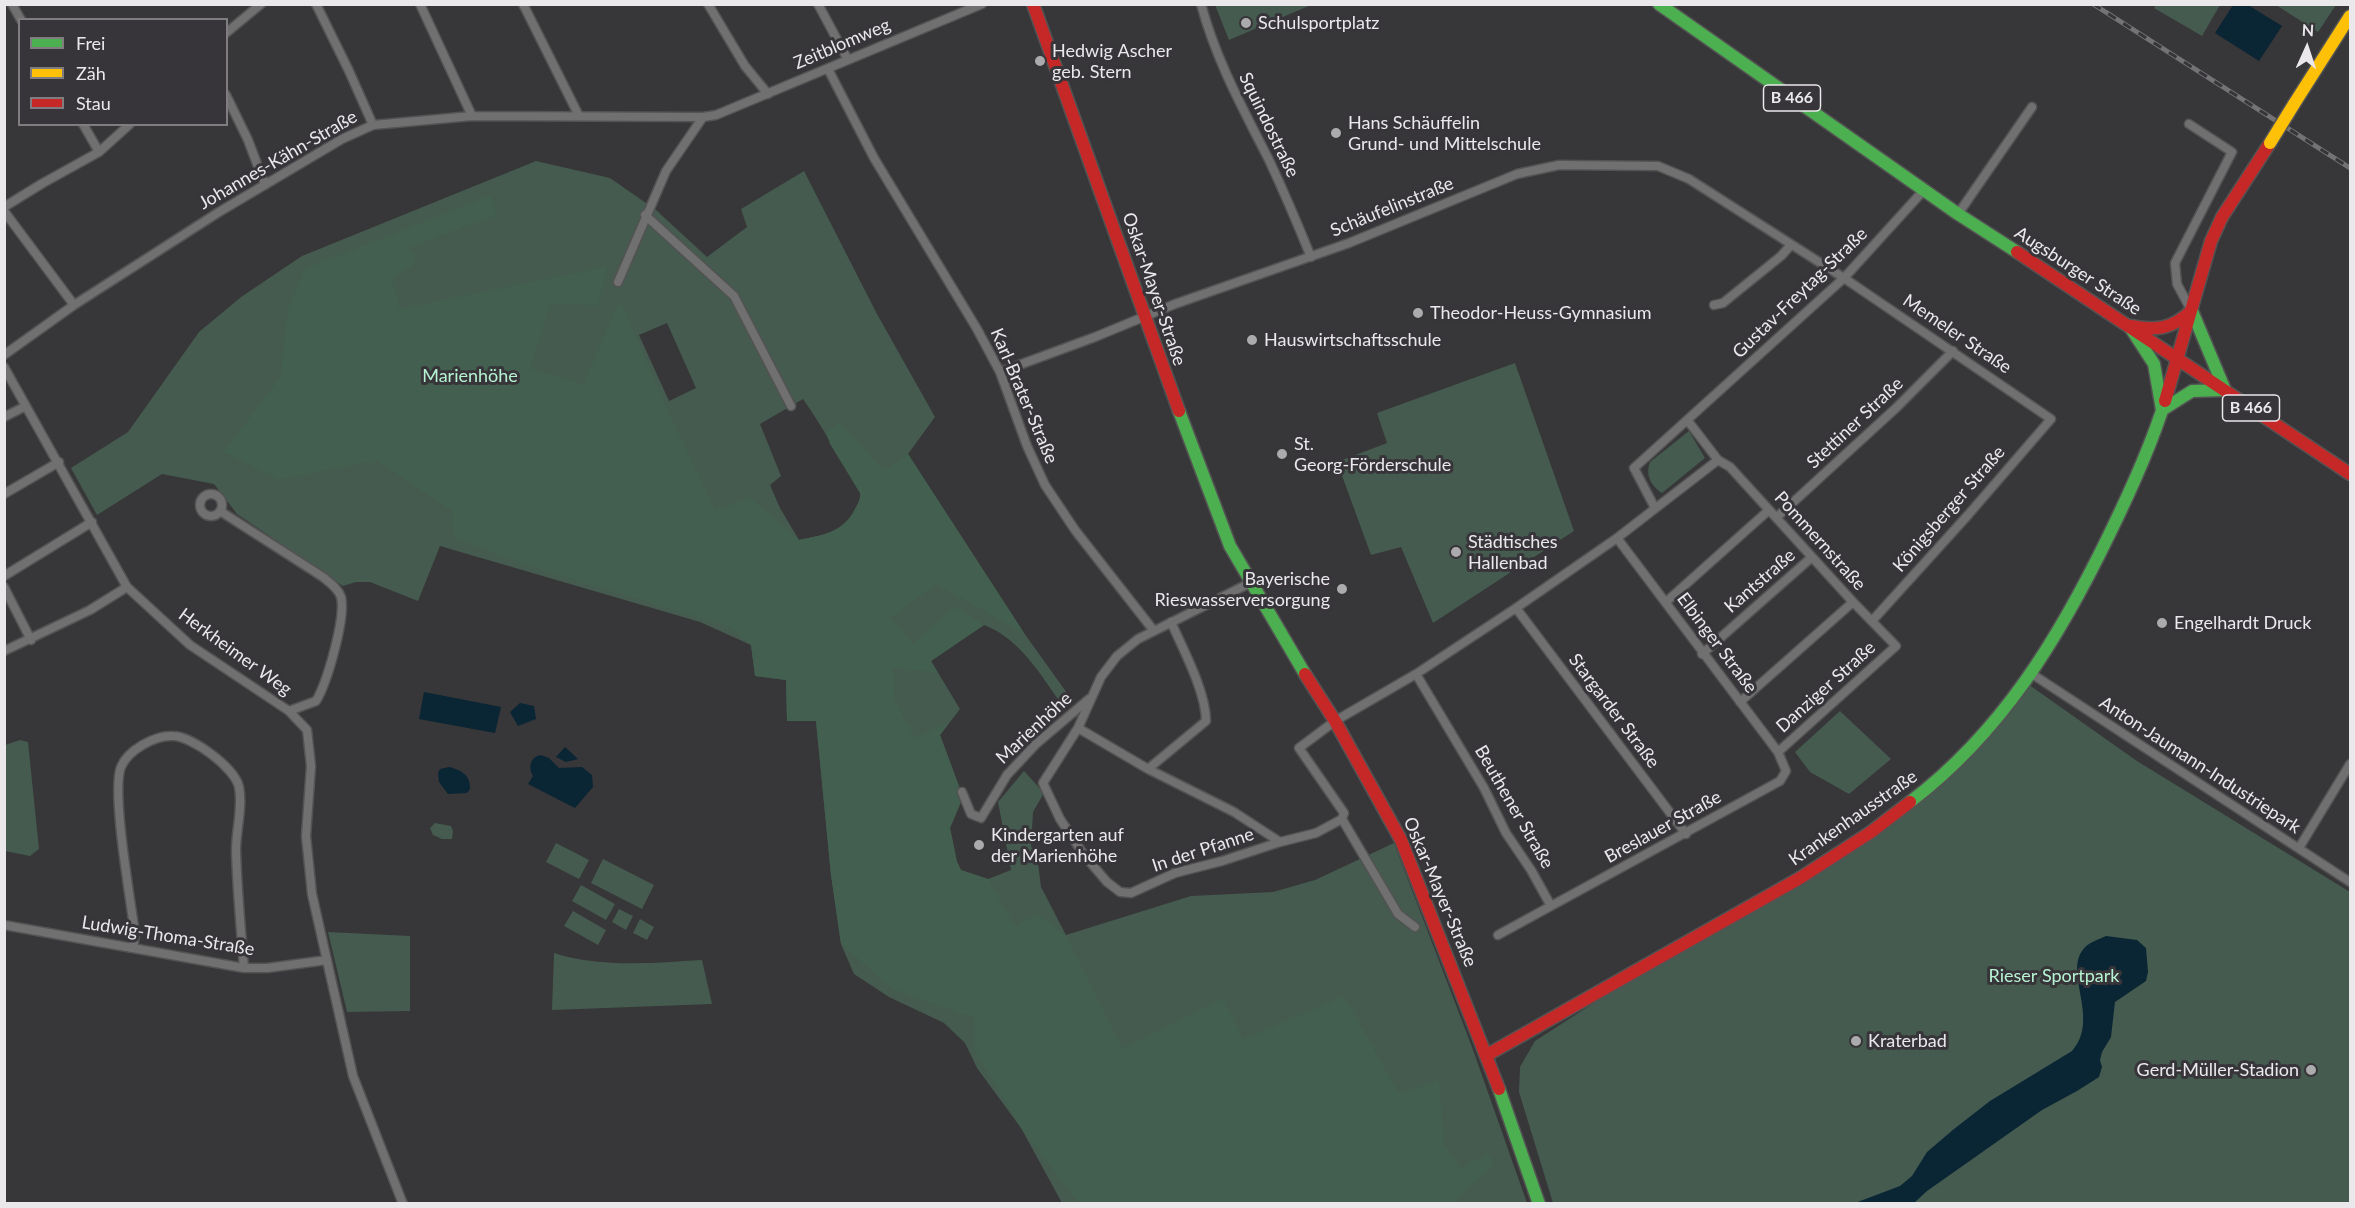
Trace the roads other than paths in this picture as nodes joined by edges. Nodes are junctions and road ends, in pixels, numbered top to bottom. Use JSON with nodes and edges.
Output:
{"nodes":[{"id":1,"x":12,"y":4,"type":"edge"},
{"id":2,"x":261,"y":4,"type":"edge"},
{"id":3,"x":315,"y":4,"type":"edge"},
{"id":4,"x":420,"y":4,"type":"edge"},
{"id":5,"x":523,"y":4,"type":"edge"},
{"id":6,"x":708,"y":4,"type":"edge"},
{"id":7,"x":818,"y":4,"type":"edge"},
{"id":8,"x":982,"y":4,"type":"edge"},
{"id":9,"x":1033,"y":4,"type":"edge"},
{"id":10,"x":1201,"y":4,"type":"edge"},
{"id":11,"x":1666,"y":6,"type":"edge"},
{"id":12,"x":2350,"y":16,"type":"edge"},
{"id":13,"x":20,"y":18,"type":"edge"},
{"id":14,"x":228,"y":31,"type":"edge"},
{"id":15,"x":848,"y":60,"type":"junction"},
{"id":16,"x":828,"y":69,"type":"junction"},
{"id":17,"x":768,"y":94,"type":"junction"},
{"id":18,"x":228,"y":99,"type":"edge"},
{"id":19,"x":2032,"y":107,"type":"dead end"},
{"id":20,"x":716,"y":115,"type":"joint"},
{"id":21,"x":472,"y":116,"type":"junction"},
{"id":22,"x":579,"y":116,"type":"junction"},
{"id":23,"x":703,"y":117,"type":"junction"},
{"id":24,"x":2189,"y":124,"type":"dead end"},
{"id":25,"x":373,"y":125,"type":"junction"},
{"id":26,"x":84,"y":126,"type":"edge"},
{"id":27,"x":128,"y":126,"type":"edge"},
{"id":28,"x":99,"y":153,"type":"junction"},
{"id":29,"x":265,"y":185,"type":"junction"},
{"id":30,"x":1924,"y":190,"type":"junction"},
{"id":31,"x":4,"y":209,"type":"edge"},
{"id":32,"x":1958,"y":214,"type":"junction"},
{"id":33,"x":645,"y":215,"type":"junction"},
{"id":34,"x":1791,"y":245,"type":"junction"},
{"id":35,"x":1311,"y":257,"type":"junction"},
{"id":36,"x":1844,"y":278,"type":"junction"},
{"id":37,"x":618,"y":282,"type":"dead end"},
{"id":38,"x":74,"y":305,"type":"junction"},
{"id":39,"x":1714,"y":305,"type":"dead end"},
{"id":40,"x":2192,"y":311,"type":"junction"},
{"id":41,"x":1143,"y":316,"type":"junction"},
{"id":42,"x":2129,"y":325,"type":"junction"},
{"id":43,"x":1953,"y":351,"type":"junction"},
{"id":44,"x":4,"y":355,"type":"edge"},
{"id":45,"x":2177,"y":359,"type":"junction"},
{"id":46,"x":4,"y":367,"type":"edge"},
{"id":47,"x":1000,"y":372,"type":"junction"},
{"id":48,"x":2225,"y":390,"type":"junction"},
{"id":49,"x":26,"y":406,"type":"junction"},
{"id":50,"x":791,"y":406,"type":"dead end"},
{"id":51,"x":2162,"y":410,"type":"junction"},
{"id":52,"x":4,"y":417,"type":"edge"},
{"id":53,"x":1691,"y":418,"type":"junction"},
{"id":54,"x":2051,"y":419,"type":"joint"},
{"id":55,"x":1718,"y":460,"type":"junction"},
{"id":56,"x":59,"y":462,"type":"junction"},
{"id":57,"x":2350,"y":474,"type":"edge"},
{"id":58,"x":4,"y":494,"type":"edge"},
{"id":59,"x":1655,"y":508,"type":"junction"},
{"id":60,"x":1769,"y":510,"type":"junction"},
{"id":61,"x":220,"y":511,"type":"dead end"},
{"id":62,"x":1777,"y":518,"type":"junction"},
{"id":63,"x":92,"y":522,"type":"junction"},
{"id":64,"x":1617,"y":538,"type":"junction"},
{"id":65,"x":1812,"y":557,"type":"junction"},
{"id":66,"x":4,"y":576,"type":"edge"},
{"id":67,"x":1250,"y":583,"type":"junction"},
{"id":68,"x":4,"y":587,"type":"edge"},
{"id":69,"x":127,"y":587,"type":"junction"},
{"id":70,"x":1666,"y":602,"type":"junction"},
{"id":71,"x":1853,"y":603,"type":"junction"},
{"id":72,"x":1516,"y":608,"type":"junction"},
{"id":73,"x":1872,"y":621,"type":"junction"},
{"id":74,"x":1171,"y":622,"type":"junction"},
{"id":75,"x":1154,"y":631,"type":"junction"},
{"id":76,"x":31,"y":640,"type":"junction"},
{"id":77,"x":1896,"y":646,"type":"joint"},
{"id":78,"x":4,"y":651,"type":"edge"},
{"id":79,"x":1702,"y":654,"type":"junction"},
{"id":80,"x":1416,"y":674,"type":"junction"},
{"id":81,"x":2032,"y":674,"type":"junction"},
{"id":82,"x":1092,"y":697,"type":"junction"},
{"id":83,"x":1740,"y":702,"type":"junction"},
{"id":84,"x":289,"y":711,"type":"junction"},
{"id":85,"x":1335,"y":721,"type":"junction"},
{"id":86,"x":1078,"y":728,"type":"junction"},
{"id":87,"x":1778,"y":753,"type":"junction"},
{"id":88,"x":2350,"y":764,"type":"edge"},
{"id":89,"x":1148,"y":770,"type":"junction"},
{"id":90,"x":1786,"y":771,"type":"joint"},
{"id":91,"x":962,"y":792,"type":"dead end"},
{"id":92,"x":1342,"y":819,"type":"junction"},
{"id":93,"x":1686,"y":834,"type":"junction"},
{"id":94,"x":1280,"y":842,"type":"junction"},
{"id":95,"x":2299,"y":848,"type":"junction"},
{"id":96,"x":2350,"y":882,"type":"edge"},
{"id":97,"x":1551,"y":906,"type":"junction"},
{"id":98,"x":4,"y":925,"type":"edge"},
{"id":99,"x":1415,"y":927,"type":"dead end"},
{"id":100,"x":1498,"y":935,"type":"dead end"},
{"id":101,"x":134,"y":948,"type":"junction"},
{"id":102,"x":327,"y":960,"type":"junction"},
{"id":103,"x":244,"y":968,"type":"junction"},
{"id":104,"x":1487,"y":1055,"type":"junction"},
{"id":105,"x":403,"y":1203,"type":"edge"},
{"id":106,"x":1539,"y":1203,"type":"edge"}],
"edges":[{"from":1,"to":13,"type":"street"},
{"from":2,"to":14,"type":"street"},
{"from":3,"to":25,"type":"street"},
{"from":4,"to":21,"type":"street"},
{"from":5,"to":22,"type":"street"},
{"from":6,"to":17,"type":"street"},
{"from":7,"to":15,"type":"street"},
{"from":8,"to":15,"type":"street","name":"Zeitblomweg"},
{"from":9,"to":41,"type":"main road","name":"Oskar-Mayer-Straße"},
{"from":10,"to":35,"type":"street","name":"Squindostraße"},
{"from":11,"to":30,"type":"main road","name":"Augsburger Straße","number":"B 466"},
{"from":12,"to":40,"type":"main road","bridge":true},
{"from":15,"to":16,"type":"street","name":"Zeitblomweg"},
{"from":16,"to":17,"type":"street","name":"Zeitblomweg"},
{"from":16,"to":47,"type":"street","name":"Karl-Brater-Straße"},
{"from":17,"to":20,"type":"street","name":"Zeitblomweg"},
{"from":18,"to":29,"type":"street"},
{"from":19,"to":32,"type":"street"},
{"from":20,"to":23,"type":"street","name":"Johannes-Kähn-Straße"},
{"from":21,"to":22,"type":"street","name":"Johannes-Kähn-Straße"},
{"from":21,"to":25,"type":"street","name":"Johannes-Kähn-Straße"},
{"from":22,"to":23,"type":"street","name":"Johannes-Kähn-Straße"},
{"from":23,"to":33,"type":"street"},
{"from":24,"to":40,"type":"street"},
{"from":25,"to":29,"type":"street","name":"Johannes-Kähn-Straße"},
{"from":26,"to":28,"type":"street"},
{"from":27,"to":28,"type":"street"},
{"from":28,"to":31,"type":"street"},
{"from":29,"to":38,"type":"street","name":"Johannes-Kähn-Straße"},
{"from":30,"to":32,"type":"main road","name":"Augsburger Straße","number":"B 466"},
{"from":30,"to":36,"type":"street","name":"Gustav-Freytag-Straße"},
{"from":31,"to":38,"type":"street"},
{"from":32,"to":42,"type":"main road","name":"Augsburger Straße","number":"B 466"},
{"from":33,"to":37,"type":"street"},
{"from":33,"to":50,"type":"street"},
{"from":34,"to":35,"type":"street","name":"Schäufelinstraße"},
{"from":34,"to":36,"type":"street","name":"Schäufelinstraße"},
{"from":34,"to":39,"type":"street"},
{"from":35,"to":41,"type":"street","name":"Schäufelinstraße"},
{"from":36,"to":43,"type":"street","name":"Memeler Straße"},
{"from":36,"to":53,"type":"street","name":"Gustav-Freytag-Straße"},
{"from":38,"to":44,"type":"street","name":"Johannes-Kähn-Straße"},
{"from":40,"to":42,"type":"main road"},
{"from":40,"to":45,"type":"main road"},
{"from":40,"to":48,"type":"main road"},
{"from":41,"to":47,"type":"street","name":"Schäufelinstraße"},
{"from":41,"to":67,"type":"main road","name":"Oskar-Mayer-Straße"},
{"from":42,"to":45,"type":"main road","name":"Augsburger Straße","number":"B 466"},
{"from":42,"to":51,"type":"main road"},
{"from":43,"to":54,"type":"street","name":"Memeler Straße"},
{"from":43,"to":62,"type":"street","name":"Stettiner Straße"},
{"from":45,"to":48,"type":"main road","name":"Augsburger Straße","number":"B 466"},
{"from":45,"to":51,"type":"main road","name":"Krankenhausstraße"},
{"from":46,"to":49,"type":"street","name":"Herkheimer Weg"},
{"from":47,"to":75,"type":"street","name":"Karl-Brater-Straße"},
{"from":48,"to":51,"type":"main road"},
{"from":48,"to":57,"type":"main road","name":"Augsburger Straße","number":"B 466"},
{"from":49,"to":52,"type":"street"},
{"from":49,"to":56,"type":"street","name":"Herkheimer Weg"},
{"from":51,"to":81,"type":"main road","name":"Krankenhausstraße"},
{"from":53,"to":55,"type":"street","name":"Pommernstraße"},
{"from":53,"to":59,"type":"street","name":"Gustav-Freytag-Straße"},
{"from":54,"to":73,"type":"street","name":"Königsberger Straße"},
{"from":55,"to":59,"type":"street"},
{"from":55,"to":60,"type":"street","name":"Pommernstraße"},
{"from":56,"to":58,"type":"street"},
{"from":56,"to":63,"type":"street","name":"Herkheimer Weg"},
{"from":59,"to":64,"type":"street"},
{"from":60,"to":62,"type":"street","name":"Pommernstraße"},
{"from":60,"to":70,"type":"street"},
{"from":61,"to":84,"type":"street"},
{"from":62,"to":65,"type":"street","name":"Pommernstraße"},
{"from":63,"to":66,"type":"street"},
{"from":63,"to":69,"type":"street","name":"Herkheimer Weg"},
{"from":64,"to":70,"type":"street","name":"Elbinger Straße"},
{"from":64,"to":72,"type":"street"},
{"from":65,"to":71,"type":"street","name":"Pommernstraße"},
{"from":65,"to":79,"type":"street","name":"Kantstraße"},
{"from":67,"to":74,"type":"street","name":"In der Pfanne"},
{"from":67,"to":85,"type":"main road","name":"Oskar-Mayer-Straße"},
{"from":68,"to":76,"type":"street"},
{"from":69,"to":76,"type":"street"},
{"from":69,"to":84,"type":"street","name":"Herkheimer Weg"},
{"from":70,"to":79,"type":"street","name":"Elbinger Straße"},
{"from":71,"to":73,"type":"street","name":"Pommernstraße"},
{"from":71,"to":83,"type":"street"},
{"from":72,"to":80,"type":"street"},
{"from":72,"to":93,"type":"street","name":"Stargarder Straße"},
{"from":73,"to":77,"type":"street","name":"Pommernstraße"},
{"from":74,"to":75,"type":"street","name":"In der Pfanne"},
{"from":74,"to":89,"type":"street"},
{"from":75,"to":82,"type":"street","name":"In der Pfanne"},
{"from":76,"to":78,"type":"street"},
{"from":77,"to":87,"type":"street","name":"Danziger Straße"},
{"from":79,"to":83,"type":"street","name":"Elbinger Straße"},
{"from":80,"to":85,"type":"street"},
{"from":80,"to":97,"type":"street","name":"Beuthener Straße"},
{"from":81,"to":95,"type":"street","name":"Anton-Jaumann-Industriepark"},
{"from":81,"to":104,"type":"main road","name":"Krankenhausstraße"},
{"from":82,"to":86,"type":"street","name":"In der Pfanne"},
{"from":82,"to":91,"type":"street","name":"Marienhöhe"},
{"from":83,"to":87,"type":"street","name":"Elbinger Straße"},
{"from":84,"to":102,"type":"street","name":"Herkheimer Weg"},
{"from":85,"to":92,"type":"street"},
{"from":85,"to":104,"type":"main road","name":"Oskar-Mayer-Straße"},
{"from":86,"to":89,"type":"street","name":"In der Pfanne"},
{"from":86,"to":94,"type":"street","name":"In der Pfanne"},
{"from":87,"to":90,"type":"street","name":"Elbinger Straße"},
{"from":88,"to":95,"type":"street"},
{"from":89,"to":94,"type":"street","name":"In der Pfanne"},
{"from":90,"to":93,"type":"street","name":"Breslauer Straße"},
{"from":92,"to":94,"type":"street","name":"In der Pfanne"},
{"from":92,"to":99,"type":"street"},
{"from":93,"to":97,"type":"street","name":"Breslauer Straße"},
{"from":95,"to":96,"type":"street","name":"Anton-Jaumann-Industriepark"},
{"from":97,"to":100,"type":"street"},
{"from":98,"to":101,"type":"street","name":"Ludwig-Thoma-Straße"},
{"from":101,"to":103,"type":"street","name":"Ludwig-Thoma-Straße"},
{"from":101,"to":103,"type":"street"},
{"from":102,"to":103,"type":"street","name":"Ludwig-Thoma-Straße"},
{"from":102,"to":105,"type":"street","name":"Herkheimer Weg"},
{"from":104,"to":106,"type":"main road","name":"Oskar-Mayer-Straße"}]}
